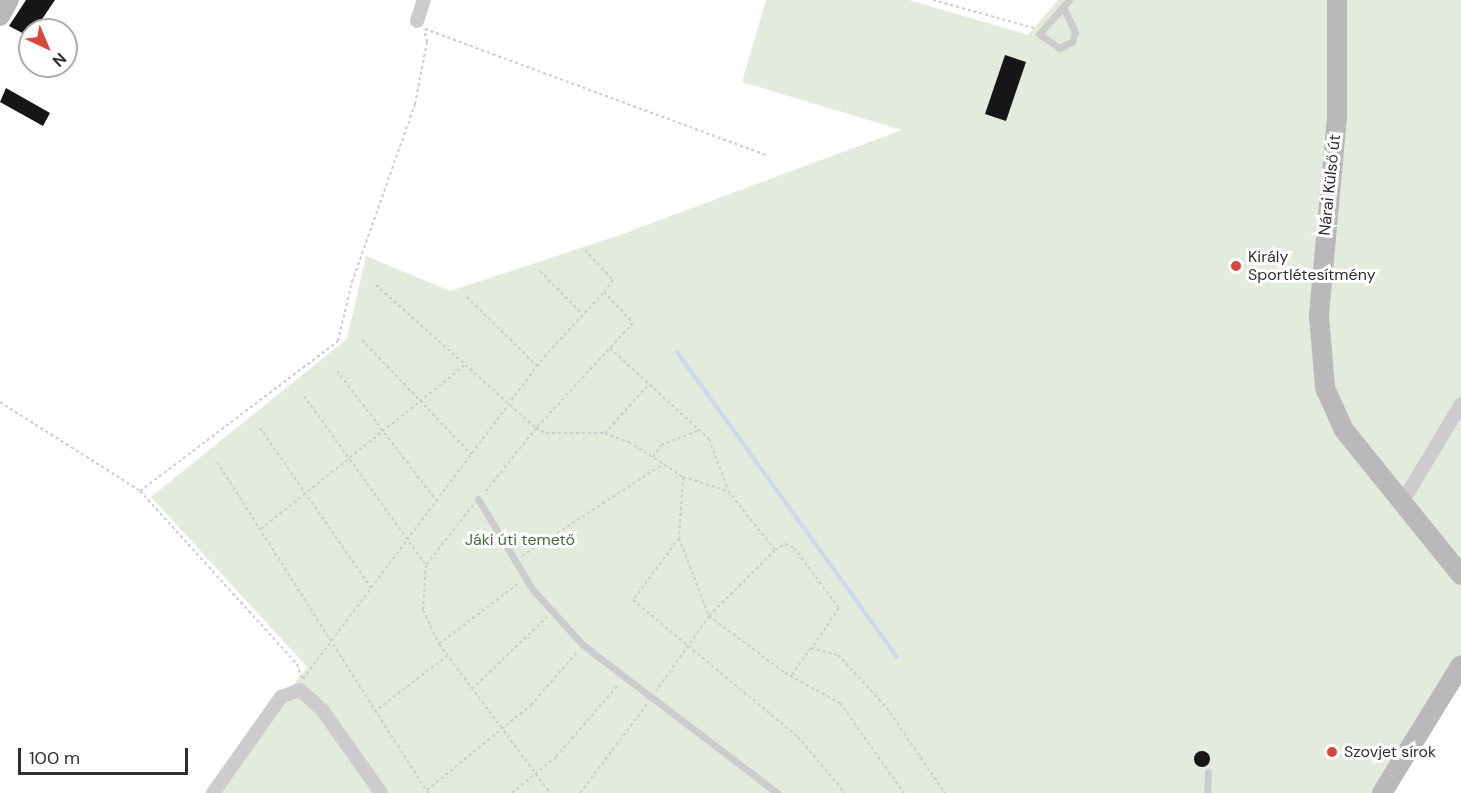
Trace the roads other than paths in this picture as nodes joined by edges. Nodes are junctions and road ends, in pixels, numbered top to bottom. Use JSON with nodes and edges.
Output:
{"nodes":[{"id":1,"x":9,"y":0,"type":"edge"},
{"id":2,"x":424,"y":0,"type":"edge"},
{"id":3,"x":1068,"y":0,"type":"edge"},
{"id":4,"x":1336,"y":0,"type":"edge"},
{"id":5,"x":1063,"y":7,"type":"junction"},
{"id":6,"x":0,"y":16,"type":"edge"},
{"id":7,"x":420,"y":24,"type":"road end"},
{"id":8,"x":1461,"y":404,"type":"edge"},
{"id":9,"x":478,"y":500,"type":"dead end"},
{"id":10,"x":1403,"y":501,"type":"junction"},
{"id":11,"x":1461,"y":575,"type":"edge"},
{"id":12,"x":1461,"y":665,"type":"edge"},
{"id":13,"x":1209,"y":772,"type":"dead end"},
{"id":14,"x":213,"y":793,"type":"edge"},
{"id":15,"x":381,"y":793,"type":"edge"},
{"id":16,"x":777,"y":793,"type":"edge"},
{"id":17,"x":1207,"y":793,"type":"edge"},
{"id":18,"x":1382,"y":793,"type":"edge"}],
"edges":[{"from":1,"to":6,"type":"street"},
{"from":2,"to":7,"type":"street"},
{"from":3,"to":5,"type":"lane"},
{"from":4,"to":10,"type":"street","name":"Nárai Külső út"},
{"from":5,"to":5,"type":"lane"},
{"from":8,"to":10,"type":"street"},
{"from":9,"to":16,"type":"lane"},
{"from":10,"to":11,"type":"street","name":"Nárai Külső út"},
{"from":12,"to":18,"type":"street"},
{"from":13,"to":17,"type":"lane"},
{"from":14,"to":15,"type":"street"}]}
